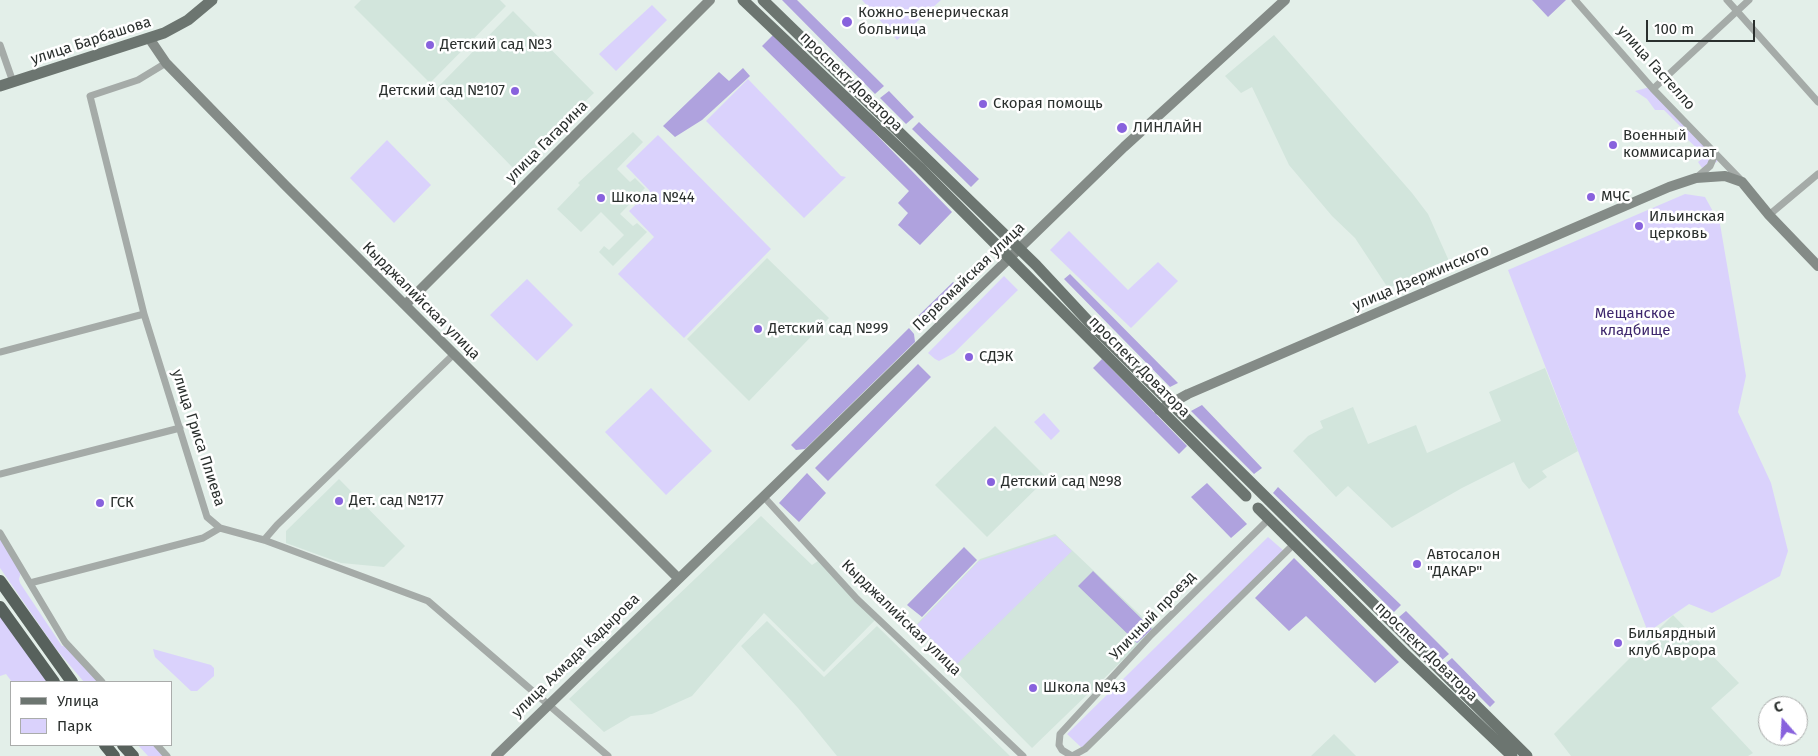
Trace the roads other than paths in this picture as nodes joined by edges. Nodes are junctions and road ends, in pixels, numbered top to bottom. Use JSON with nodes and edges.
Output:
{"nodes":[{"id":1,"x":212,"y":0,"type":"edge"},
{"id":2,"x":710,"y":0,"type":"edge"},
{"id":3,"x":743,"y":0,"type":"edge"},
{"id":4,"x":763,"y":0,"type":"edge"},
{"id":5,"x":1285,"y":0,"type":"edge"},
{"id":6,"x":1575,"y":0,"type":"edge"},
{"id":7,"x":1728,"y":0,"type":"edge"},
{"id":8,"x":1749,"y":0,"type":"edge"},
{"id":9,"x":1738,"y":10,"type":"junction"},
{"id":10,"x":149,"y":38,"type":"junction"},
{"id":11,"x":0,"y":45,"type":"edge"},
{"id":12,"x":166,"y":63,"type":"junction"},
{"id":13,"x":13,"y":82,"type":"junction"},
{"id":14,"x":0,"y":86,"type":"edge"},
{"id":15,"x":1653,"y":89,"type":"junction"},
{"id":16,"x":1818,"y":102,"type":"edge"},
{"id":17,"x":1712,"y":152,"type":"junction"},
{"id":18,"x":1818,"y":174,"type":"edge"},
{"id":19,"x":1696,"y":178,"type":"junction"},
{"id":20,"x":1742,"y":182,"type":"junction"},
{"id":21,"x":1769,"y":215,"type":"junction"},
{"id":22,"x":1019,"y":249,"type":"junction"},
{"id":23,"x":1009,"y":258,"type":"junction"},
{"id":24,"x":1818,"y":266,"type":"edge"},
{"id":25,"x":405,"y":305,"type":"junction"},
{"id":26,"x":144,"y":314,"type":"junction"},
{"id":27,"x":0,"y":352,"type":"edge"},
{"id":28,"x":453,"y":355,"type":"junction"},
{"id":29,"x":1170,"y":404,"type":"junction"},
{"id":30,"x":1159,"y":410,"type":"junction"},
{"id":31,"x":180,"y":428,"type":"junction"},
{"id":32,"x":0,"y":474,"type":"edge"},
{"id":33,"x":1246,"y":496,"type":"joint"},
{"id":34,"x":764,"y":497,"type":"junction"},
{"id":35,"x":1258,"y":508,"type":"joint"},
{"id":36,"x":1269,"y":519,"type":"junction"},
{"id":37,"x":220,"y":528,"type":"junction"},
{"id":38,"x":0,"y":533,"type":"edge"},
{"id":39,"x":264,"y":540,"type":"junction"},
{"id":40,"x":1294,"y":544,"type":"junction"},
{"id":41,"x":678,"y":578,"type":"junction"},
{"id":42,"x":0,"y":581,"type":"edge"},
{"id":43,"x":30,"y":583,"type":"junction"},
{"id":44,"x":0,"y":607,"type":"edge"},
{"id":45,"x":53,"y":681,"type":"edge"},
{"id":46,"x":71,"y":681,"type":"edge"},
{"id":47,"x":101,"y":681,"type":"edge"},
{"id":48,"x":549,"y":703,"type":"junction"},
{"id":49,"x":106,"y":746,"type":"edge"},
{"id":50,"x":124,"y":746,"type":"edge"},
{"id":51,"x":158,"y":746,"type":"edge"},
{"id":52,"x":114,"y":756,"type":"edge"},
{"id":53,"x":133,"y":756,"type":"edge"},
{"id":54,"x":167,"y":756,"type":"edge"},
{"id":55,"x":496,"y":756,"type":"edge"},
{"id":56,"x":608,"y":756,"type":"edge"},
{"id":57,"x":1023,"y":756,"type":"edge"},
{"id":58,"x":1512,"y":756,"type":"edge"},
{"id":59,"x":1527,"y":756,"type":"edge"}],
"edges":[{"from":1,"to":10,"type":"main road","name":"улица Барбашова"},
{"from":2,"to":25,"type":"street","name":"улица Гагарина"},
{"from":3,"to":23,"type":"main road","name":"проспект Доватора"},
{"from":4,"to":22,"type":"main road","name":"проспект Доватора"},
{"from":5,"to":22,"type":"street","name":"Первомайская улица"},
{"from":6,"to":15,"type":"street","name":"улица Гастелло"},
{"from":7,"to":9,"type":"street"},
{"from":8,"to":9,"type":"street"},
{"from":9,"to":15,"type":"street"},
{"from":9,"to":16,"type":"street"},
{"from":10,"to":12,"type":"street","name":"Кырджалийская улица"},
{"from":10,"to":13,"type":"main road","name":"улица Барбашова"},
{"from":11,"to":13,"type":"street"},
{"from":12,"to":25,"type":"street","name":"Кырджалийская улица"},
{"from":12,"to":26,"type":"street","name":"улица Гриса Плиева"},
{"from":13,"to":14,"type":"main road","name":"улица Барбашова"},
{"from":15,"to":17,"type":"street","name":"улица Гастелло"},
{"from":17,"to":19,"type":"street","name":"улица Дзержинского"},
{"from":17,"to":20,"type":"street","name":"улица Гастелло"},
{"from":18,"to":21,"type":"street"},
{"from":19,"to":20,"type":"street","name":"улица Дзержинского"},
{"from":19,"to":29,"type":"street","name":"улица Дзержинского"},
{"from":20,"to":21,"type":"street","name":"улица Гастелло"},
{"from":21,"to":24,"type":"street","name":"улица Гастелло"},
{"from":22,"to":23,"type":"street","name":"Первомайская улица"},
{"from":22,"to":29,"type":"main road","name":"проспект Доватора"},
{"from":23,"to":30,"type":"main road","name":"проспект Доватора"},
{"from":23,"to":34,"type":"street","name":"Первомайская улица"},
{"from":25,"to":28,"type":"street","name":"Кырджалийская улица"},
{"from":26,"to":27,"type":"street"},
{"from":26,"to":31,"type":"street","name":"улица Гриса Плиева"},
{"from":28,"to":39,"type":"street"},
{"from":28,"to":41,"type":"street","name":"Кырджалийская улица"},
{"from":29,"to":30,"type":"street","name":"улица Дзержинского"},
{"from":29,"to":59,"type":"main road","name":"проспект Доватора"},
{"from":30,"to":33,"type":"main road","name":"проспект Доватора"},
{"from":31,"to":32,"type":"street"},
{"from":31,"to":37,"type":"street","name":"улица Гриса Плиева"},
{"from":33,"to":35,"type":"street","name":"проспект Доватора"},
{"from":34,"to":41,"type":"street","name":"Первомайская улица"},
{"from":34,"to":57,"type":"street","name":"Кырджалийская улица"},
{"from":35,"to":36,"type":"main road","name":"проспект Доватора"},
{"from":36,"to":40,"type":"main road","name":"проспект Доватора"},
{"from":36,"to":40,"type":"street","name":"Уличный проезд"},
{"from":37,"to":39,"type":"street","name":"улица Гриса Плиева"},
{"from":37,"to":43,"type":"street"},
{"from":38,"to":43,"type":"street"},
{"from":39,"to":48,"type":"street","name":"улица Гриса Плиева"},
{"from":40,"to":58,"type":"main road","name":"проспект Доватора"},
{"from":41,"to":48,"type":"street","name":"улица Ахмада Кадырова"},
{"from":42,"to":46,"type":"highway"},
{"from":43,"to":47,"type":"street"},
{"from":44,"to":45,"type":"highway"},
{"from":48,"to":55,"type":"street","name":"улица Ахмада Кадырова"},
{"from":48,"to":56,"type":"street","name":"улица Гриса Плиева"},
{"from":49,"to":52,"type":"highway"},
{"from":50,"to":53,"type":"highway"},
{"from":51,"to":54,"type":"street"}]}
